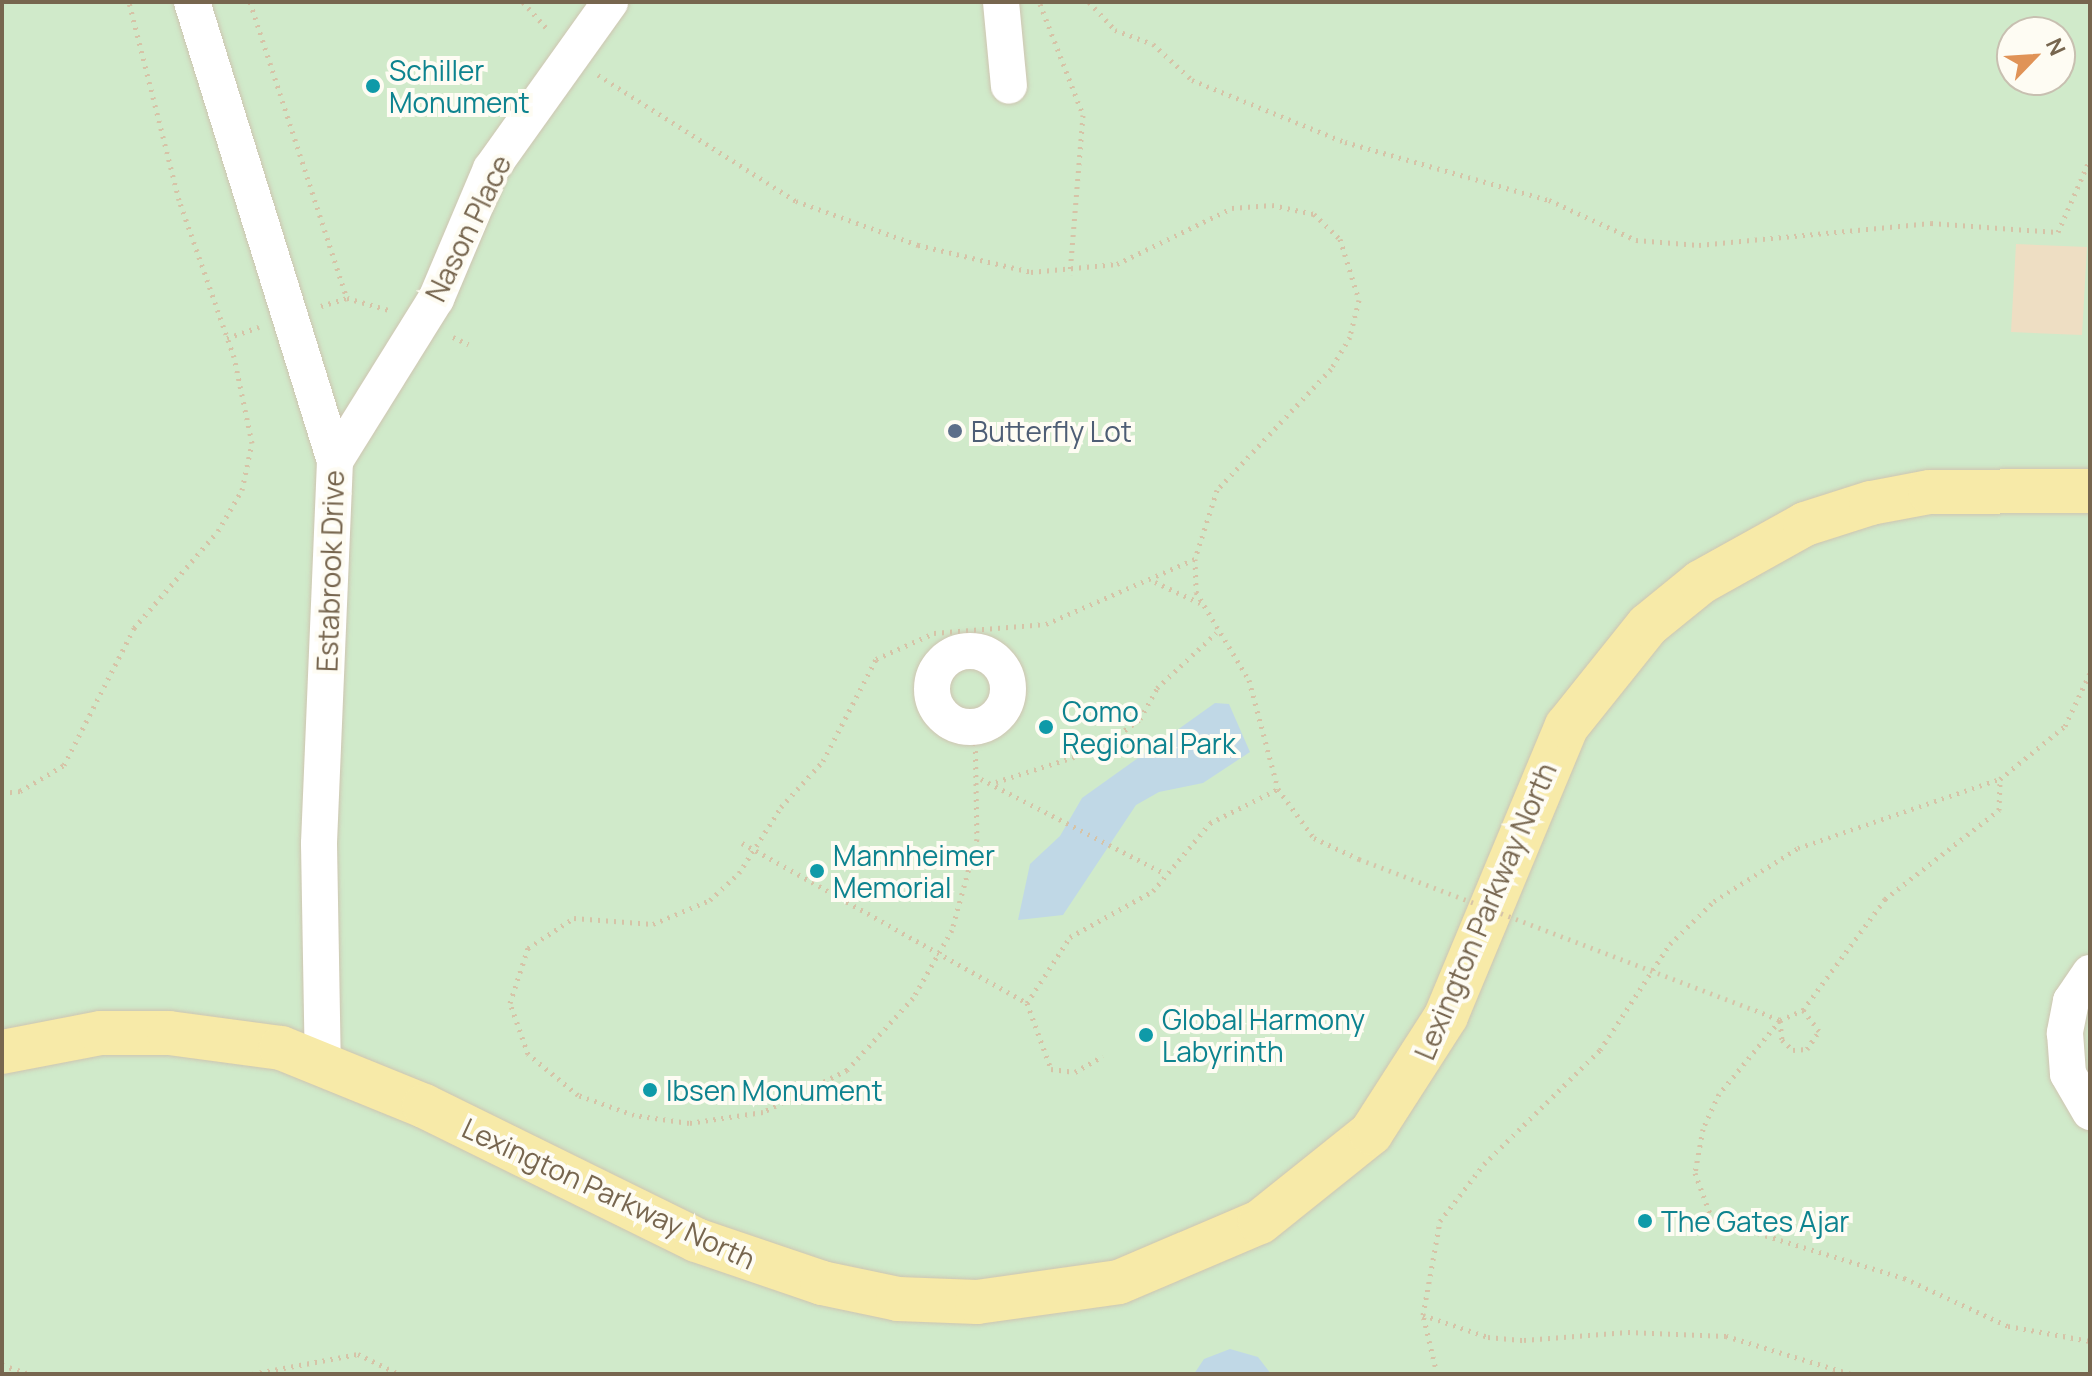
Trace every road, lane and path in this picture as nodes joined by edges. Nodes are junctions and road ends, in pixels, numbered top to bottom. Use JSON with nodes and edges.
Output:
{"nodes":[{"id":1,"x":129,"y":2,"type":"edge"},
{"id":2,"x":192,"y":2,"type":"edge"},
{"id":3,"x":250,"y":2,"type":"edge"},
{"id":4,"x":523,"y":2,"type":"edge"},
{"id":5,"x":610,"y":2,"type":"edge"},
{"id":6,"x":1001,"y":2,"type":"edge"},
{"id":7,"x":1039,"y":2,"type":"edge"},
{"id":8,"x":1089,"y":2,"type":"edge"},
{"id":9,"x":571,"y":53,"type":"junction"},
{"id":10,"x":1009,"y":86,"type":"dead end"},
{"id":11,"x":2090,"y":159,"type":"edge"},
{"id":12,"x":1070,"y":274,"type":"junction"},
{"id":13,"x":422,"y":322,"type":"junction"},
{"id":14,"x":468,"y":344,"type":"dead end"},
{"id":15,"x":335,"y":461,"type":"junction"},
{"id":16,"x":2090,"y":491,"type":"edge"},
{"id":17,"x":1195,"y":559,"type":"junction"},
{"id":18,"x":1154,"y":581,"type":"junction"},
{"id":19,"x":1202,"y":604,"type":"junction"},
{"id":20,"x":1216,"y":632,"type":"junction"},
{"id":21,"x":2090,"y":673,"type":"edge"},
{"id":22,"x":975,"y":727,"type":"dead end"},
{"id":23,"x":981,"y":779,"type":"junction"},
{"id":24,"x":2000,"y":779,"type":"junction"},
{"id":25,"x":996,"y":782,"type":"junction"},
{"id":26,"x":1278,"y":789,"type":"junction"},
{"id":27,"x":2,"y":793,"type":"edge"},
{"id":28,"x":742,"y":843,"type":"dead end"},
{"id":29,"x":753,"y":851,"type":"junction"},
{"id":30,"x":1165,"y":873,"type":"junction"},
{"id":31,"x":940,"y":952,"type":"junction"},
{"id":32,"x":2090,"y":973,"type":"edge"},
{"id":33,"x":1027,"y":1003,"type":"junction"},
{"id":34,"x":1803,"y":1010,"type":"junction"},
{"id":35,"x":1780,"y":1020,"type":"junction"},
{"id":36,"x":2,"y":1052,"type":"edge"},
{"id":37,"x":1103,"y":1056,"type":"dead end"},
{"id":38,"x":323,"y":1065,"type":"junction"},
{"id":39,"x":2090,"y":1112,"type":"edge"},
{"id":40,"x":1423,"y":1315,"type":"junction"},
{"id":41,"x":2090,"y":1341,"type":"edge"},
{"id":42,"x":2,"y":1365,"type":"edge"},
{"id":43,"x":29,"y":1374,"type":"edge"},
{"id":44,"x":252,"y":1374,"type":"edge"},
{"id":45,"x":399,"y":1374,"type":"edge"},
{"id":46,"x":1437,"y":1374,"type":"edge"},
{"id":47,"x":1851,"y":1374,"type":"edge"}],
"edges":[{"from":1,"to":27,"type":"path"},
{"from":2,"to":15,"type":"street","name":"Estabrook Drive"},
{"from":3,"to":13,"type":"path"},
{"from":4,"to":9,"type":"path"},
{"from":5,"to":9,"type":"street","name":"Nason Place"},
{"from":6,"to":10,"type":"street"},
{"from":7,"to":12,"type":"path"},
{"from":8,"to":11,"type":"path"},
{"from":9,"to":12,"type":"path"},
{"from":9,"to":13,"type":"street","name":"Nason Place"},
{"from":12,"to":17,"type":"path"},
{"from":13,"to":14,"type":"path"},
{"from":13,"to":15,"type":"street","name":"Nason Place"},
{"from":15,"to":38,"type":"street","name":"Estabrook Drive"},
{"from":16,"to":38,"type":"main road","name":"Lexington Parkway North"},
{"from":17,"to":18,"type":"path"},
{"from":17,"to":19,"type":"path"},
{"from":18,"to":19,"type":"path"},
{"from":18,"to":29,"type":"path"},
{"from":19,"to":20,"type":"path"},
{"from":20,"to":25,"type":"path"},
{"from":20,"to":26,"type":"path"},
{"from":21,"to":24,"type":"path"},
{"from":22,"to":23,"type":"path"},
{"from":23,"to":25,"type":"path"},
{"from":23,"to":31,"type":"path"},
{"from":24,"to":34,"type":"path"},
{"from":24,"to":40,"type":"path"},
{"from":25,"to":30,"type":"path"},
{"from":26,"to":30,"type":"path"},
{"from":26,"to":35,"type":"path","bridge":true},
{"from":28,"to":29,"type":"path"},
{"from":29,"to":31,"type":"path"},
{"from":29,"to":31,"type":"path"},
{"from":30,"to":33,"type":"path"},
{"from":31,"to":33,"type":"path"},
{"from":32,"to":39,"type":"street"},
{"from":33,"to":37,"type":"path"},
{"from":34,"to":35,"type":"path"},
{"from":34,"to":35,"type":"path"},
{"from":35,"to":41,"type":"path"},
{"from":36,"to":38,"type":"main road","name":"Lexington Parkway North"},
{"from":40,"to":46,"type":"path"},
{"from":40,"to":47,"type":"path"},
{"from":42,"to":43,"type":"path"},
{"from":44,"to":45,"type":"path"}]}
